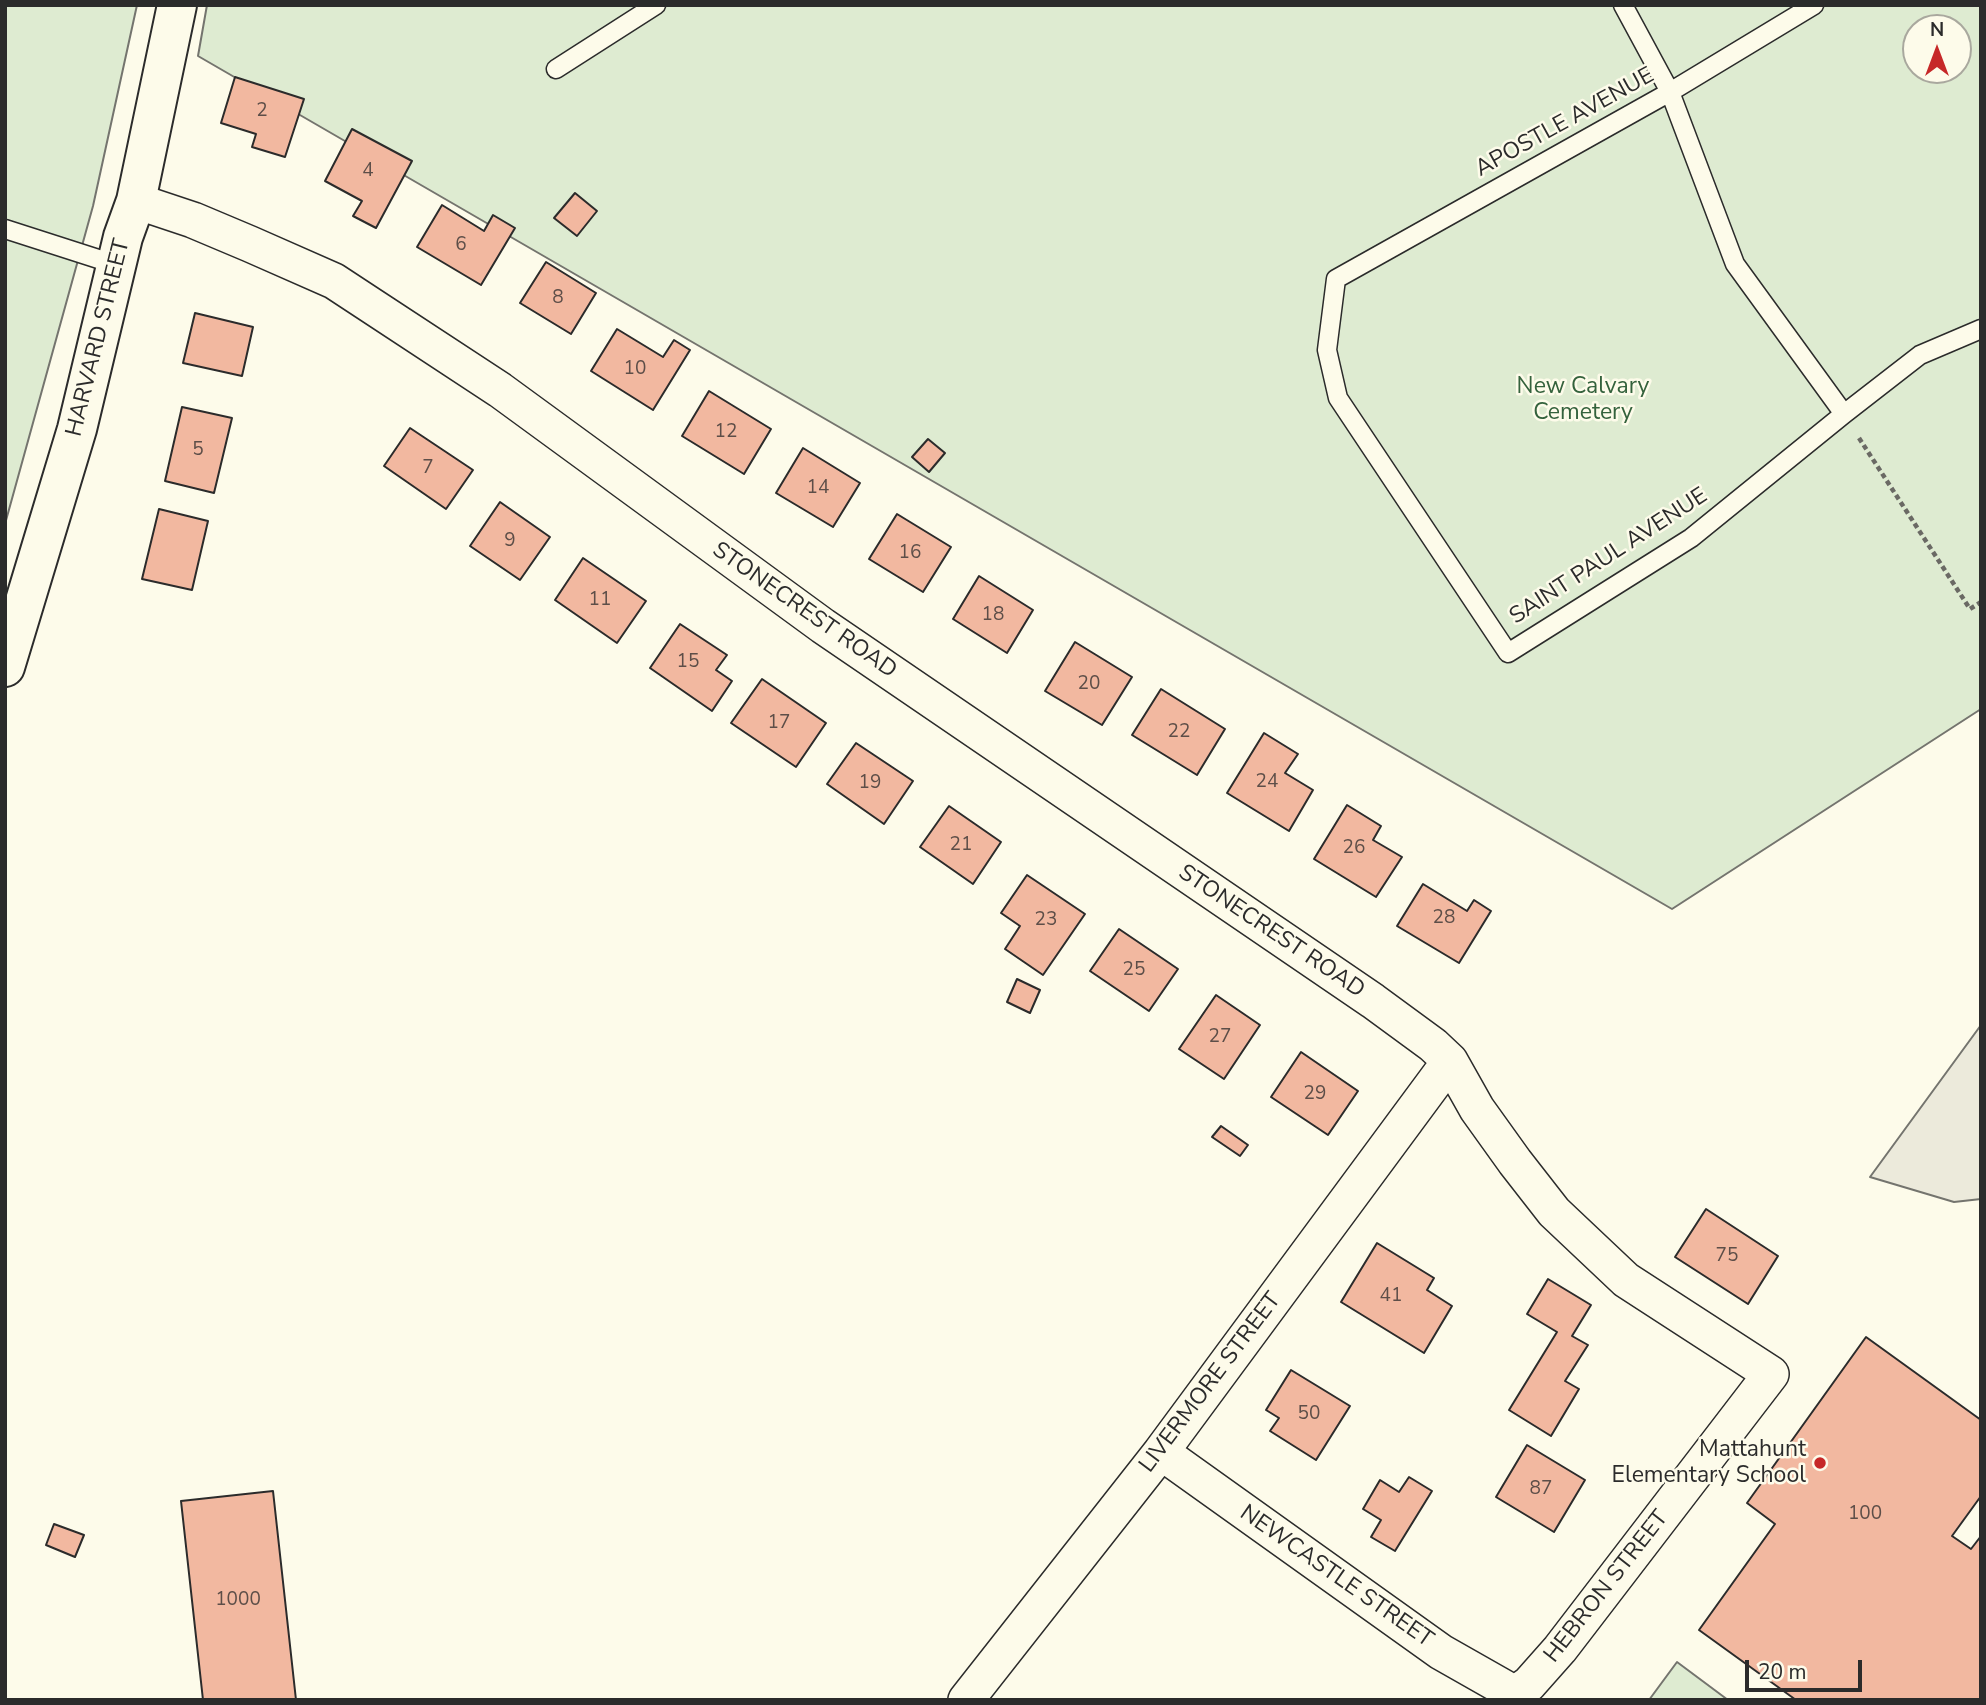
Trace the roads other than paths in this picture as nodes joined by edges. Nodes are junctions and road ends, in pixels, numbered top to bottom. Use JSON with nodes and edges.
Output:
{"nodes":[{"id":1,"x":177,"y":5,"type":"edge"},
{"id":2,"x":656,"y":5,"type":"edge"},
{"id":3,"x":1623,"y":5,"type":"edge"},
{"id":4,"x":1814,"y":5,"type":"edge"},
{"id":5,"x":556,"y":69,"type":"dead end"},
{"id":6,"x":1670,"y":92,"type":"junction"},
{"id":7,"x":136,"y":201,"type":"junction"},
{"id":8,"x":5,"y":229,"type":"edge"},
{"id":9,"x":117,"y":265,"type":"junction"},
{"id":10,"x":1336,"y":279,"type":"joint"},
{"id":11,"x":1981,"y":329,"type":"edge"},
{"id":12,"x":1844,"y":414,"type":"junction"},
{"id":13,"x":5,"y":667,"type":"edge"},
{"id":14,"x":1450,"y":1061,"type":"junction"},
{"id":15,"x":1770,"y":1374,"type":"joint"},
{"id":16,"x":1161,"y":1452,"type":"junction"},
{"id":17,"x":1515,"y":1694,"type":"joint"},
{"id":18,"x":966,"y":1700,"type":"edge"}],
"edges":[{"from":1,"to":7,"type":"main road","name":"HARVARD STREET"},
{"from":2,"to":5,"type":"lane"},
{"from":3,"to":6,"type":"lane"},
{"from":4,"to":6,"type":"lane","name":"APOSTLE AVENUE"},
{"from":6,"to":10,"type":"lane","name":"APOSTLE AVENUE"},
{"from":6,"to":12,"type":"lane"},
{"from":7,"to":9,"type":"main road","name":"HARVARD STREET"},
{"from":7,"to":14,"type":"street","name":"STONECREST ROAD"},
{"from":8,"to":9,"type":"lane"},
{"from":9,"to":13,"type":"main road","name":"HARVARD STREET"},
{"from":10,"to":12,"type":"lane","name":"SAINT PAUL AVENUE"},
{"from":11,"to":12,"type":"lane","name":"SAINT PAUL AVENUE"},
{"from":14,"to":15,"type":"street","name":"STONECREST ROAD"},
{"from":14,"to":16,"type":"street","name":"LIVERMORE STREET"},
{"from":15,"to":17,"type":"street","name":"HEBRON STREET"},
{"from":16,"to":17,"type":"street","name":"NEWCASTLE STREET"},
{"from":16,"to":18,"type":"street","name":"LIVERMORE STREET"}]}
